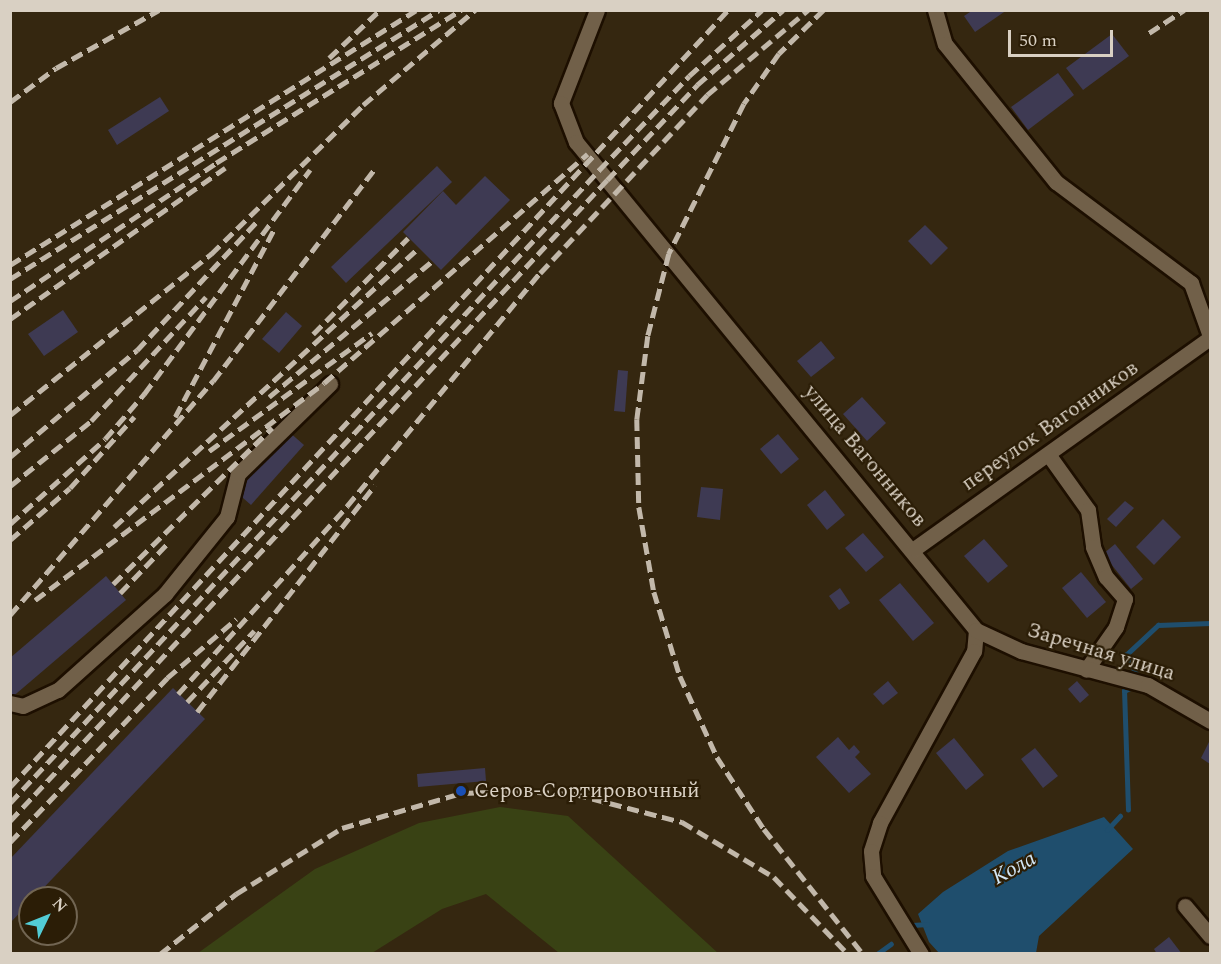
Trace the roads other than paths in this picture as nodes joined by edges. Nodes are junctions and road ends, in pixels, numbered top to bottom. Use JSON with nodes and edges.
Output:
{"nodes":[{"id":1,"x":597,"y":10,"type":"edge"},
{"id":2,"x":935,"y":10,"type":"edge"},
{"id":3,"x":1210,"y":337,"type":"edge"},
{"id":4,"x":330,"y":384,"type":"dead end"},
{"id":5,"x":1048,"y":454,"type":"junction"},
{"id":6,"x":914,"y":549,"type":"junction"},
{"id":7,"x":976,"y":630,"type":"junction"},
{"id":8,"x":1086,"y":670,"type":"junction"},
{"id":9,"x":10,"y":703,"type":"edge"},
{"id":10,"x":1210,"y":721,"type":"edge"},
{"id":11,"x":1185,"y":906,"type":"dead end"},
{"id":12,"x":1210,"y":936,"type":"edge"},
{"id":13,"x":921,"y":954,"type":"edge"}],
"edges":[{"from":1,"to":6,"type":"street","name":"улица Вагонников"},
{"from":2,"to":3,"type":"street"},
{"from":3,"to":5,"type":"street","name":"переулок Вагонников"},
{"from":4,"to":9,"type":"street"},
{"from":5,"to":6,"type":"street","name":"переулок Вагонников"},
{"from":5,"to":8,"type":"street"},
{"from":6,"to":7,"type":"street","name":"улица Вагонников"},
{"from":7,"to":8,"type":"street","name":"Заречная улица"},
{"from":7,"to":13,"type":"street"},
{"from":8,"to":10,"type":"street","name":"Заречная улица"},
{"from":11,"to":12,"type":"street"}]}
